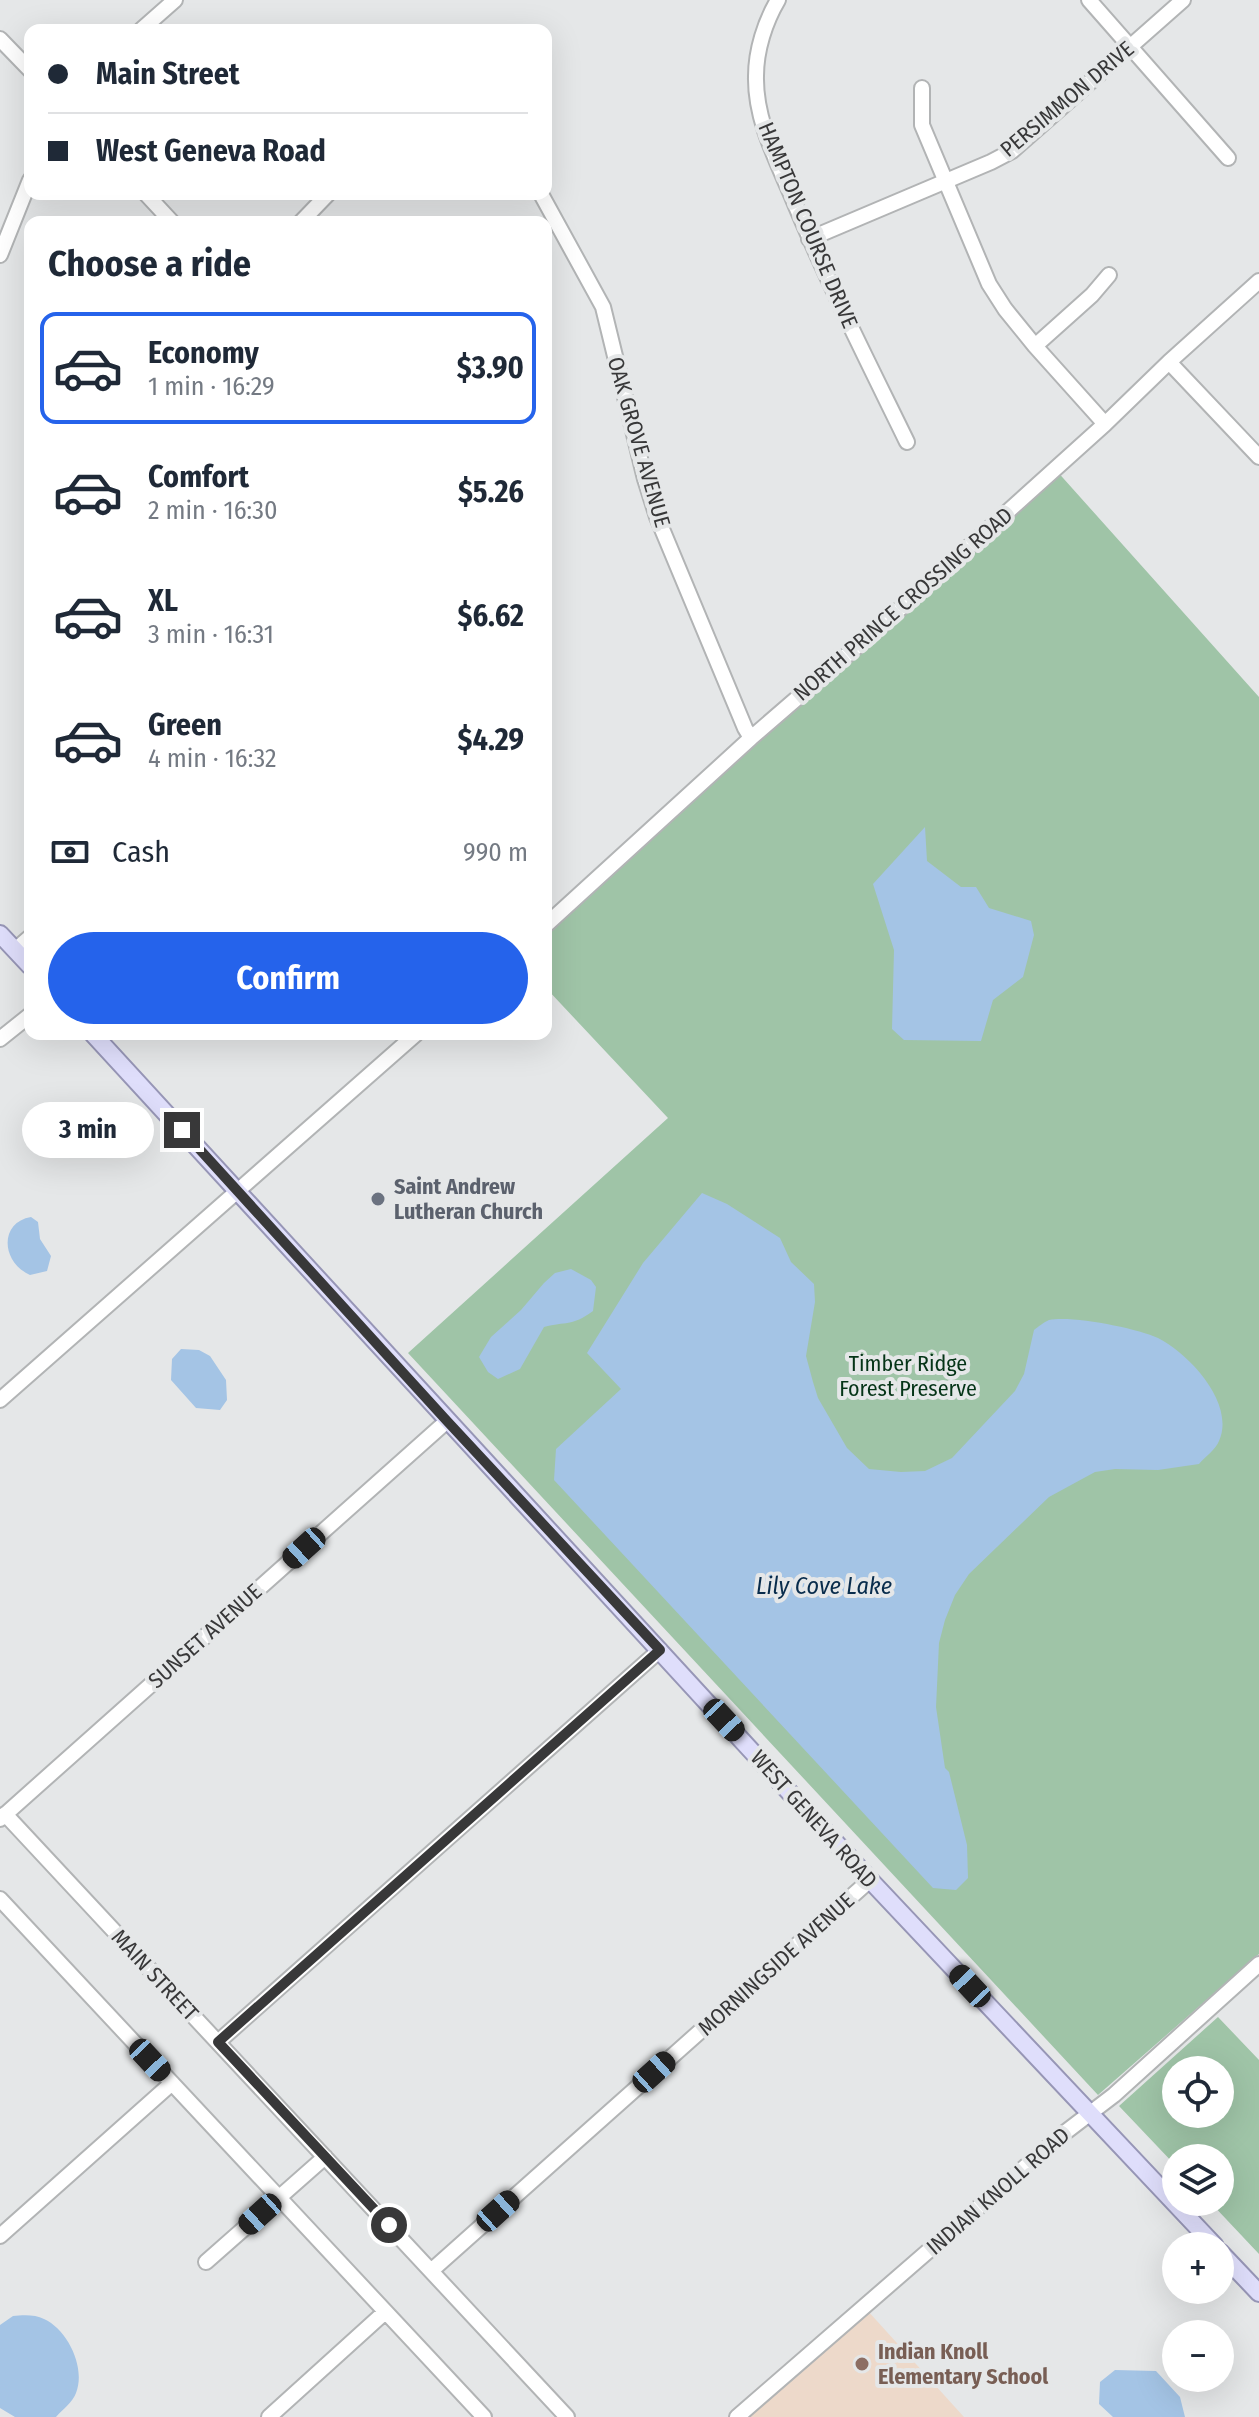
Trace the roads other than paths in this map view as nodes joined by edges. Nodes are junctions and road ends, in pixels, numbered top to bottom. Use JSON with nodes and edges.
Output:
{"nodes":[{"id":1,"x":175,"y":0,"type":"edge"},
{"id":2,"x":778,"y":0,"type":"edge"},
{"id":3,"x":1089,"y":0,"type":"edge"},
{"id":4,"x":1183,"y":0,"type":"edge"},
{"id":5,"x":148,"y":24,"type":"edge"},
{"id":6,"x":0,"y":39,"type":"edge"},
{"id":7,"x":1131,"y":46,"type":"junction"},
{"id":8,"x":24,"y":64,"type":"edge"},
{"id":9,"x":922,"y":88,"type":"dead end"},
{"id":10,"x":1228,"y":158,"type":"dead end"},
{"id":11,"x":945,"y":181,"type":"junction"},
{"id":12,"x":24,"y":195,"type":"edge"},
{"id":13,"x":152,"y":200,"type":"edge"},
{"id":14,"x":322,"y":200,"type":"edge"},
{"id":15,"x":544,"y":200,"type":"edge"},
{"id":16,"x":166,"y":216,"type":"edge"},
{"id":17,"x":307,"y":216,"type":"edge"},
{"id":18,"x":809,"y":239,"type":"junction"},
{"id":19,"x":0,"y":255,"type":"edge"},
{"id":20,"x":1109,"y":275,"type":"dead end"},
{"id":21,"x":1259,"y":281,"type":"edge"},
{"id":22,"x":1035,"y":346,"type":"junction"},
{"id":23,"x":1169,"y":362,"type":"junction"},
{"id":24,"x":1105,"y":424,"type":"junction"},
{"id":25,"x":907,"y":442,"type":"dead end"},
{"id":26,"x":1259,"y":457,"type":"edge"},
{"id":27,"x":751,"y":738,"type":"junction"},
{"id":28,"x":552,"y":920,"type":"edge"},
{"id":29,"x":0,"y":934,"type":"edge"},
{"id":30,"x":24,"y":942,"type":"edge"},
{"id":31,"x":15,"y":950,"type":"junction"},
{"id":32,"x":24,"y":960,"type":"edge"},
{"id":33,"x":24,"y":1020,"type":"edge"},
{"id":34,"x":0,"y":1039,"type":"edge"},
{"id":35,"x":99,"y":1040,"type":"edge"},
{"id":36,"x":409,"y":1040,"type":"edge"},
{"id":37,"x":238,"y":1190,"type":"junction"},
{"id":38,"x":0,"y":1400,"type":"edge"},
{"id":39,"x":447,"y":1421,"type":"junction"},
{"id":40,"x":660,"y":1650,"type":"junction"},
{"id":41,"x":2,"y":1816,"type":"edge"},
{"id":42,"x":870,"y":1880,"type":"junction"},
{"id":43,"x":0,"y":1899,"type":"edge"},
{"id":44,"x":1259,"y":1964,"type":"edge"},
{"id":45,"x":218,"y":2042,"type":"junction"},
{"id":46,"x":172,"y":2083,"type":"junction"},
{"id":47,"x":1090,"y":2113,"type":"junction"},
{"id":48,"x":325,"y":2157,"type":"junction"},
{"id":49,"x":279,"y":2197,"type":"junction"},
{"id":50,"x":1202,"y":2232,"type":"edge"},
{"id":51,"x":0,"y":2236,"type":"edge"},
{"id":52,"x":206,"y":2262,"type":"dead end"},
{"id":53,"x":1234,"y":2267,"type":"edge"},
{"id":54,"x":431,"y":2271,"type":"junction"},
{"id":55,"x":1259,"y":2293,"type":"edge"},
{"id":56,"x":385,"y":2312,"type":"junction"},
{"id":57,"x":269,"y":2417,"type":"edge"},
{"id":58,"x":484,"y":2417,"type":"edge"},
{"id":59,"x":567,"y":2417,"type":"edge"},
{"id":60,"x":737,"y":2417,"type":"edge"}],
"edges":[{"from":1,"to":5,"type":"street"},
{"from":2,"to":18,"type":"street","name":"HAMPTON COURSE DRIVE"},
{"from":3,"to":7,"type":"street"},
{"from":4,"to":7,"type":"street","name":"PERSIMMON DRIVE"},
{"from":6,"to":8,"type":"street"},
{"from":7,"to":10,"type":"street"},
{"from":7,"to":11,"type":"street","name":"PERSIMMON DRIVE"},
{"from":9,"to":11,"type":"street"},
{"from":11,"to":18,"type":"street","name":"PERSIMMON DRIVE"},
{"from":11,"to":22,"type":"street"},
{"from":12,"to":19,"type":"street"},
{"from":13,"to":16,"type":"street"},
{"from":14,"to":17,"type":"street"},
{"from":15,"to":27,"type":"street","name":"OAK GROVE AVENUE"},
{"from":18,"to":25,"type":"street","name":"HAMPTON COURSE DRIVE"},
{"from":20,"to":22,"type":"street"},
{"from":21,"to":23,"type":"street","name":"NORTH PRINCE CROSSING ROAD"},
{"from":22,"to":24,"type":"street"},
{"from":23,"to":24,"type":"street","name":"NORTH PRINCE CROSSING ROAD"},
{"from":23,"to":26,"type":"street"},
{"from":24,"to":27,"type":"street","name":"NORTH PRINCE CROSSING ROAD"},
{"from":27,"to":28,"type":"street","name":"NORTH PRINCE CROSSING ROAD"},
{"from":29,"to":31,"type":"main road"},
{"from":30,"to":31,"type":"street"},
{"from":31,"to":32,"type":"main road"},
{"from":33,"to":34,"type":"street"},
{"from":35,"to":37,"type":"main road","name":"WEST GENEVA ROAD"},
{"from":36,"to":37,"type":"street"},
{"from":37,"to":38,"type":"street"},
{"from":37,"to":39,"type":"main road","name":"WEST GENEVA ROAD"},
{"from":39,"to":40,"type":"main road","name":"WEST GENEVA ROAD"},
{"from":39,"to":41,"type":"street","name":"SUNSET AVENUE"},
{"from":40,"to":42,"type":"main road","name":"WEST GENEVA ROAD"},
{"from":40,"to":45,"type":"street"},
{"from":41,"to":45,"type":"street","name":"MAIN STREET"},
{"from":42,"to":47,"type":"main road","name":"WEST GENEVA ROAD"},
{"from":42,"to":54,"type":"street","name":"MORNINGSIDE AVENUE"},
{"from":43,"to":46,"type":"street"},
{"from":44,"to":47,"type":"street","name":"INDIAN KNOLL ROAD"},
{"from":45,"to":48,"type":"street","name":"MAIN STREET"},
{"from":46,"to":49,"type":"street"},
{"from":46,"to":51,"type":"street"},
{"from":47,"to":50,"type":"main road","name":"WEST GENEVA ROAD"},
{"from":47,"to":60,"type":"street","name":"INDIAN KNOLL ROAD"},
{"from":48,"to":49,"type":"street"},
{"from":48,"to":54,"type":"street","name":"MAIN STREET"},
{"from":49,"to":52,"type":"street"},
{"from":49,"to":56,"type":"street"},
{"from":53,"to":55,"type":"main road"},
{"from":54,"to":59,"type":"street","name":"MAIN STREET"},
{"from":56,"to":57,"type":"street"},
{"from":56,"to":58,"type":"street"}]}
